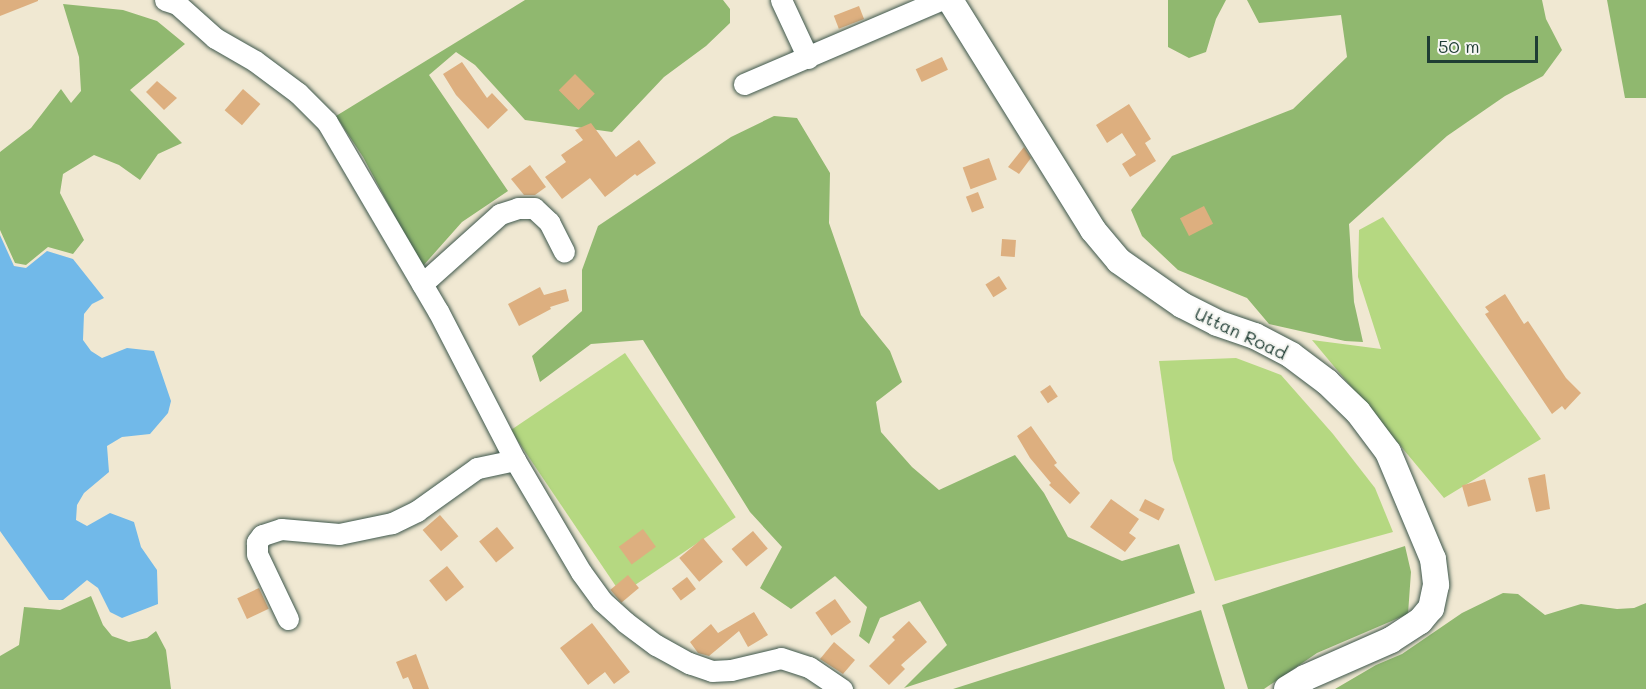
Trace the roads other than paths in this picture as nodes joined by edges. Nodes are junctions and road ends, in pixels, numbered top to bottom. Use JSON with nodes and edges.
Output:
{"nodes":[{"id":1,"x":165,"y":0,"type":"edge"},
{"id":2,"x":781,"y":0,"type":"edge"},
{"id":3,"x":939,"y":0,"type":"edge"},
{"id":4,"x":950,"y":0,"type":"edge"},
{"id":5,"x":808,"y":58,"type":"junction"},
{"id":6,"x":744,"y":84,"type":"dead end"},
{"id":7,"x":564,"y":251,"type":"dead end"},
{"id":8,"x":422,"y":284,"type":"junction"},
{"id":9,"x":514,"y":460,"type":"junction"},
{"id":10,"x":288,"y":619,"type":"dead end"},
{"id":11,"x":842,"y":689,"type":"edge"},
{"id":12,"x":1287,"y":689,"type":"edge"}],
"edges":[{"from":1,"to":8,"type":"street"},
{"from":2,"to":5,"type":"street"},
{"from":3,"to":5,"type":"street"},
{"from":4,"to":12,"type":"main road","name":"Uttan Road"},
{"from":5,"to":6,"type":"street"},
{"from":7,"to":8,"type":"street"},
{"from":8,"to":9,"type":"street"},
{"from":9,"to":10,"type":"street"},
{"from":9,"to":11,"type":"street"}]}
